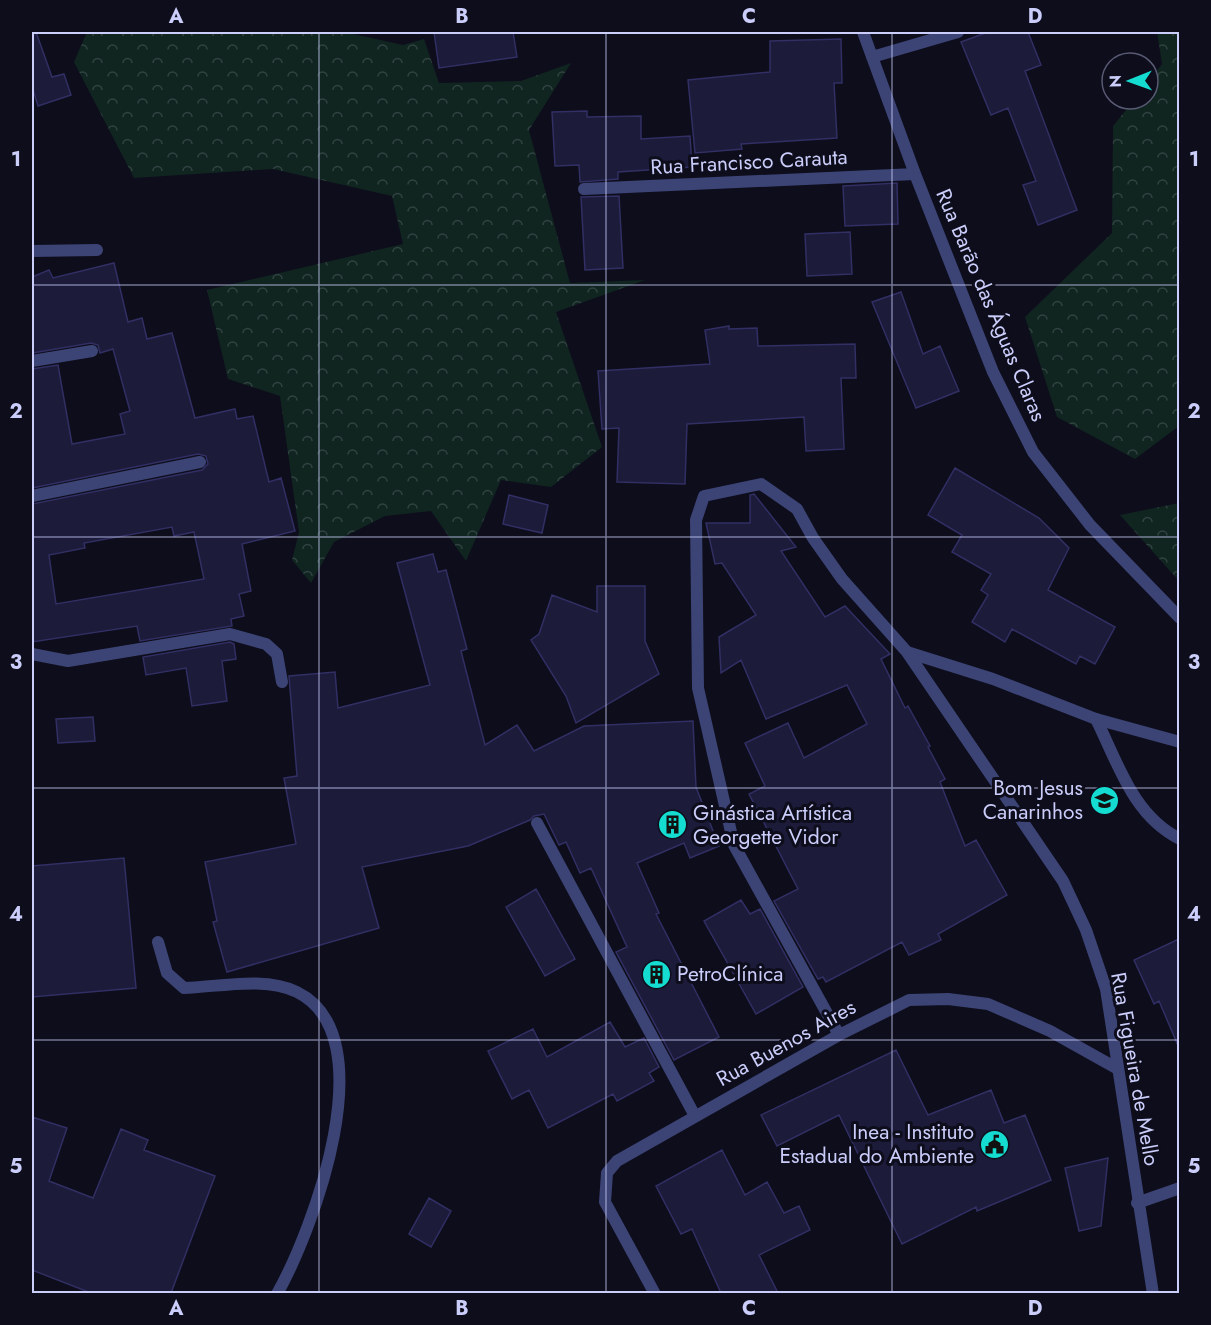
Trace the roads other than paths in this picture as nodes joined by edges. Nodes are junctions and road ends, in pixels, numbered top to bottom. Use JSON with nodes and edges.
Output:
{"nodes":[{"id":1,"x":863,"y":32,"type":"edge"},
{"id":2,"x":958,"y":32,"type":"edge"},
{"id":3,"x":872,"y":57,"type":"junction"},
{"id":4,"x":915,"y":174,"type":"junction"},
{"id":5,"x":584,"y":189,"type":"dead end"},
{"id":6,"x":97,"y":250,"type":"dead end"},
{"id":7,"x":32,"y":252,"type":"edge"},
{"id":8,"x":92,"y":351,"type":"dead end"},
{"id":9,"x":32,"y":361,"type":"edge"},
{"id":10,"x":200,"y":462,"type":"dead end"},
{"id":11,"x":32,"y":496,"type":"edge"},
{"id":12,"x":1179,"y":618,"type":"edge"},
{"id":13,"x":907,"y":652,"type":"junction"},
{"id":14,"x":32,"y":654,"type":"edge"},
{"id":15,"x":282,"y":682,"type":"dead end"},
{"id":16,"x":1096,"y":719,"type":"junction"},
{"id":17,"x":1179,"y":742,"type":"edge"},
{"id":18,"x":537,"y":823,"type":"dead end"},
{"id":19,"x":1179,"y":839,"type":"edge"},
{"id":20,"x":158,"y":942,"type":"dead end"},
{"id":21,"x":839,"y":1035,"type":"junction"},
{"id":22,"x":1118,"y":1070,"type":"junction"},
{"id":23,"x":694,"y":1116,"type":"junction"},
{"id":24,"x":1179,"y":1188,"type":"edge"},
{"id":25,"x":1137,"y":1203,"type":"junction"},
{"id":26,"x":277,"y":1293,"type":"edge"},
{"id":27,"x":655,"y":1293,"type":"edge"},
{"id":28,"x":1153,"y":1293,"type":"edge"}],
"edges":[{"from":1,"to":3,"type":"street","name":"Rua Barão das Águas Claras"},
{"from":2,"to":3,"type":"street"},
{"from":3,"to":4,"type":"street","name":"Rua Barão das Águas Claras"},
{"from":4,"to":5,"type":"street","name":"Rua Francisco Carauta"},
{"from":4,"to":12,"type":"street","name":"Rua Barão das Águas Claras"},
{"from":6,"to":7,"type":"street"},
{"from":8,"to":9,"type":"street"},
{"from":10,"to":11,"type":"street"},
{"from":13,"to":16,"type":"street"},
{"from":13,"to":21,"type":"street","name":"Rua Figueira de Mello"},
{"from":13,"to":22,"type":"street","name":"Rua Figueira de Mello"},
{"from":14,"to":15,"type":"street"},
{"from":16,"to":17,"type":"street"},
{"from":16,"to":19,"type":"street"},
{"from":18,"to":23,"type":"street"},
{"from":20,"to":26,"type":"street"},
{"from":21,"to":22,"type":"street","name":"Rua Buenos Aires"},
{"from":21,"to":23,"type":"street","name":"Rua Buenos Aires"},
{"from":22,"to":25,"type":"street","name":"Rua Figueira de Mello"},
{"from":23,"to":27,"type":"street","name":"Rua Buenos Aires"},
{"from":24,"to":25,"type":"street"},
{"from":25,"to":28,"type":"street","name":"Rua Figueira de Mello"}]}
